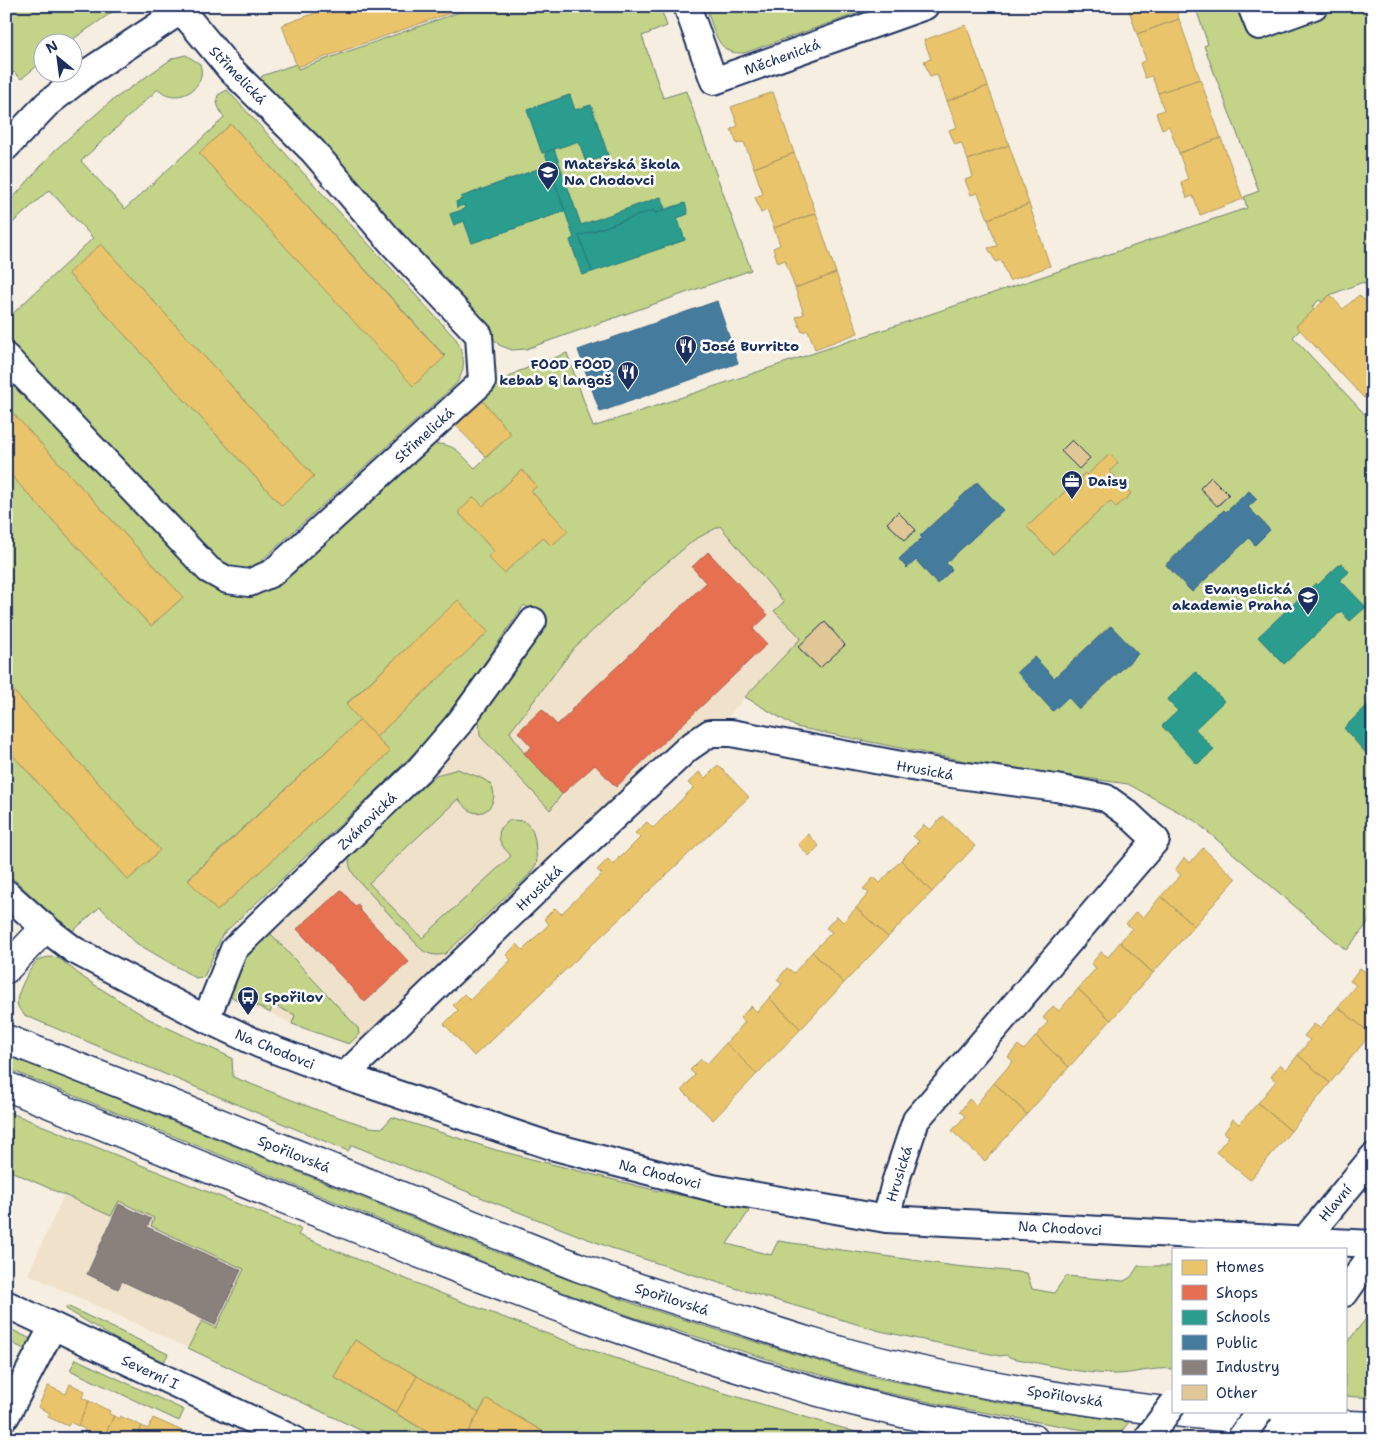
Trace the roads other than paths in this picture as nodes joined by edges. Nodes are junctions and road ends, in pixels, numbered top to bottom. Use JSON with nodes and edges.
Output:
{"nodes":[{"id":1,"x":687,"y":6,"type":"edge"},
{"id":2,"x":925,"y":6,"type":"edge"},
{"id":3,"x":1251,"y":6,"type":"edge"},
{"id":4,"x":1314,"y":6,"type":"edge"},
{"id":5,"x":184,"y":8,"type":"edge"},
{"id":6,"x":6,"y":147,"type":"edge"},
{"id":7,"x":6,"y":357,"type":"edge"},
{"id":8,"x":533,"y":621,"type":"dead end"},
{"id":9,"x":6,"y":893,"type":"edge"},
{"id":10,"x":45,"y":928,"type":"junction"},
{"id":11,"x":6,"y":969,"type":"edge"},
{"id":12,"x":206,"y":1020,"type":"junction"},
{"id":13,"x":6,"y":1039,"type":"edge"},
{"id":14,"x":344,"y":1076,"type":"junction"},
{"id":15,"x":6,"y":1086,"type":"edge"},
{"id":16,"x":1373,"y":1157,"type":"edge"},
{"id":17,"x":886,"y":1218,"type":"junction"},
{"id":18,"x":1171,"y":1232,"type":"junction"},
{"id":19,"x":1300,"y":1244,"type":"edge"},
{"id":20,"x":1373,"y":1244,"type":"edge"},
{"id":21,"x":1197,"y":1248,"type":"edge"},
{"id":22,"x":1373,"y":1253,"type":"edge"},
{"id":23,"x":1346,"y":1291,"type":"edge"},
{"id":24,"x":6,"y":1304,"type":"edge"},
{"id":25,"x":53,"y":1326,"type":"junction"},
{"id":26,"x":1172,"y":1405,"type":"edge"},
{"id":27,"x":1172,"y":1412,"type":"edge"},
{"id":28,"x":1172,"y":1412,"type":"edge"},
{"id":29,"x":1259,"y":1412,"type":"edge"},
{"id":30,"x":6,"y":1416,"type":"edge"},
{"id":31,"x":1373,"y":1426,"type":"edge"},
{"id":32,"x":293,"y":1439,"type":"edge"},
{"id":33,"x":1034,"y":1439,"type":"edge"},
{"id":34,"x":1148,"y":1439,"type":"edge"},
{"id":35,"x":1240,"y":1439,"type":"edge"}],
"edges":[{"from":1,"to":2,"type":"street","name":"Měchenická"},
{"from":3,"to":4,"type":"street"},
{"from":5,"to":6,"type":"street"},
{"from":5,"to":7,"type":"street","name":"Střimelická"},
{"from":8,"to":12,"type":"street","name":"Zvánovická"},
{"from":9,"to":10,"type":"street","name":"Na Chodovci"},
{"from":10,"to":11,"type":"highway"},
{"from":10,"to":12,"type":"street","name":"Na Chodovci"},
{"from":12,"to":14,"type":"street","name":"Na Chodovci"},
{"from":13,"to":28,"type":"highway","name":"Spořilovská"},
{"from":14,"to":17,"type":"street","name":"Na Chodovci"},
{"from":14,"to":17,"type":"street","name":"Hrusická"},
{"from":15,"to":33,"type":"highway"},
{"from":16,"to":19,"type":"street","name":"Hlavní"},
{"from":17,"to":18,"type":"street","name":"Na Chodovci"},
{"from":18,"to":19,"type":"street","name":"Na Chodovci"},
{"from":18,"to":21,"type":"street"},
{"from":19,"to":20,"type":"street","name":"Na Chodovci"},
{"from":22,"to":23,"type":"street"},
{"from":24,"to":25,"type":"street","name":"Severní I"},
{"from":25,"to":30,"type":"street"},
{"from":25,"to":32,"type":"street","name":"Severní I"},
{"from":26,"to":34,"type":"street","bridge":true},
{"from":27,"to":31,"type":"highway","name":"Spořilovská"},
{"from":29,"to":35,"type":"street","bridge":true}]}
